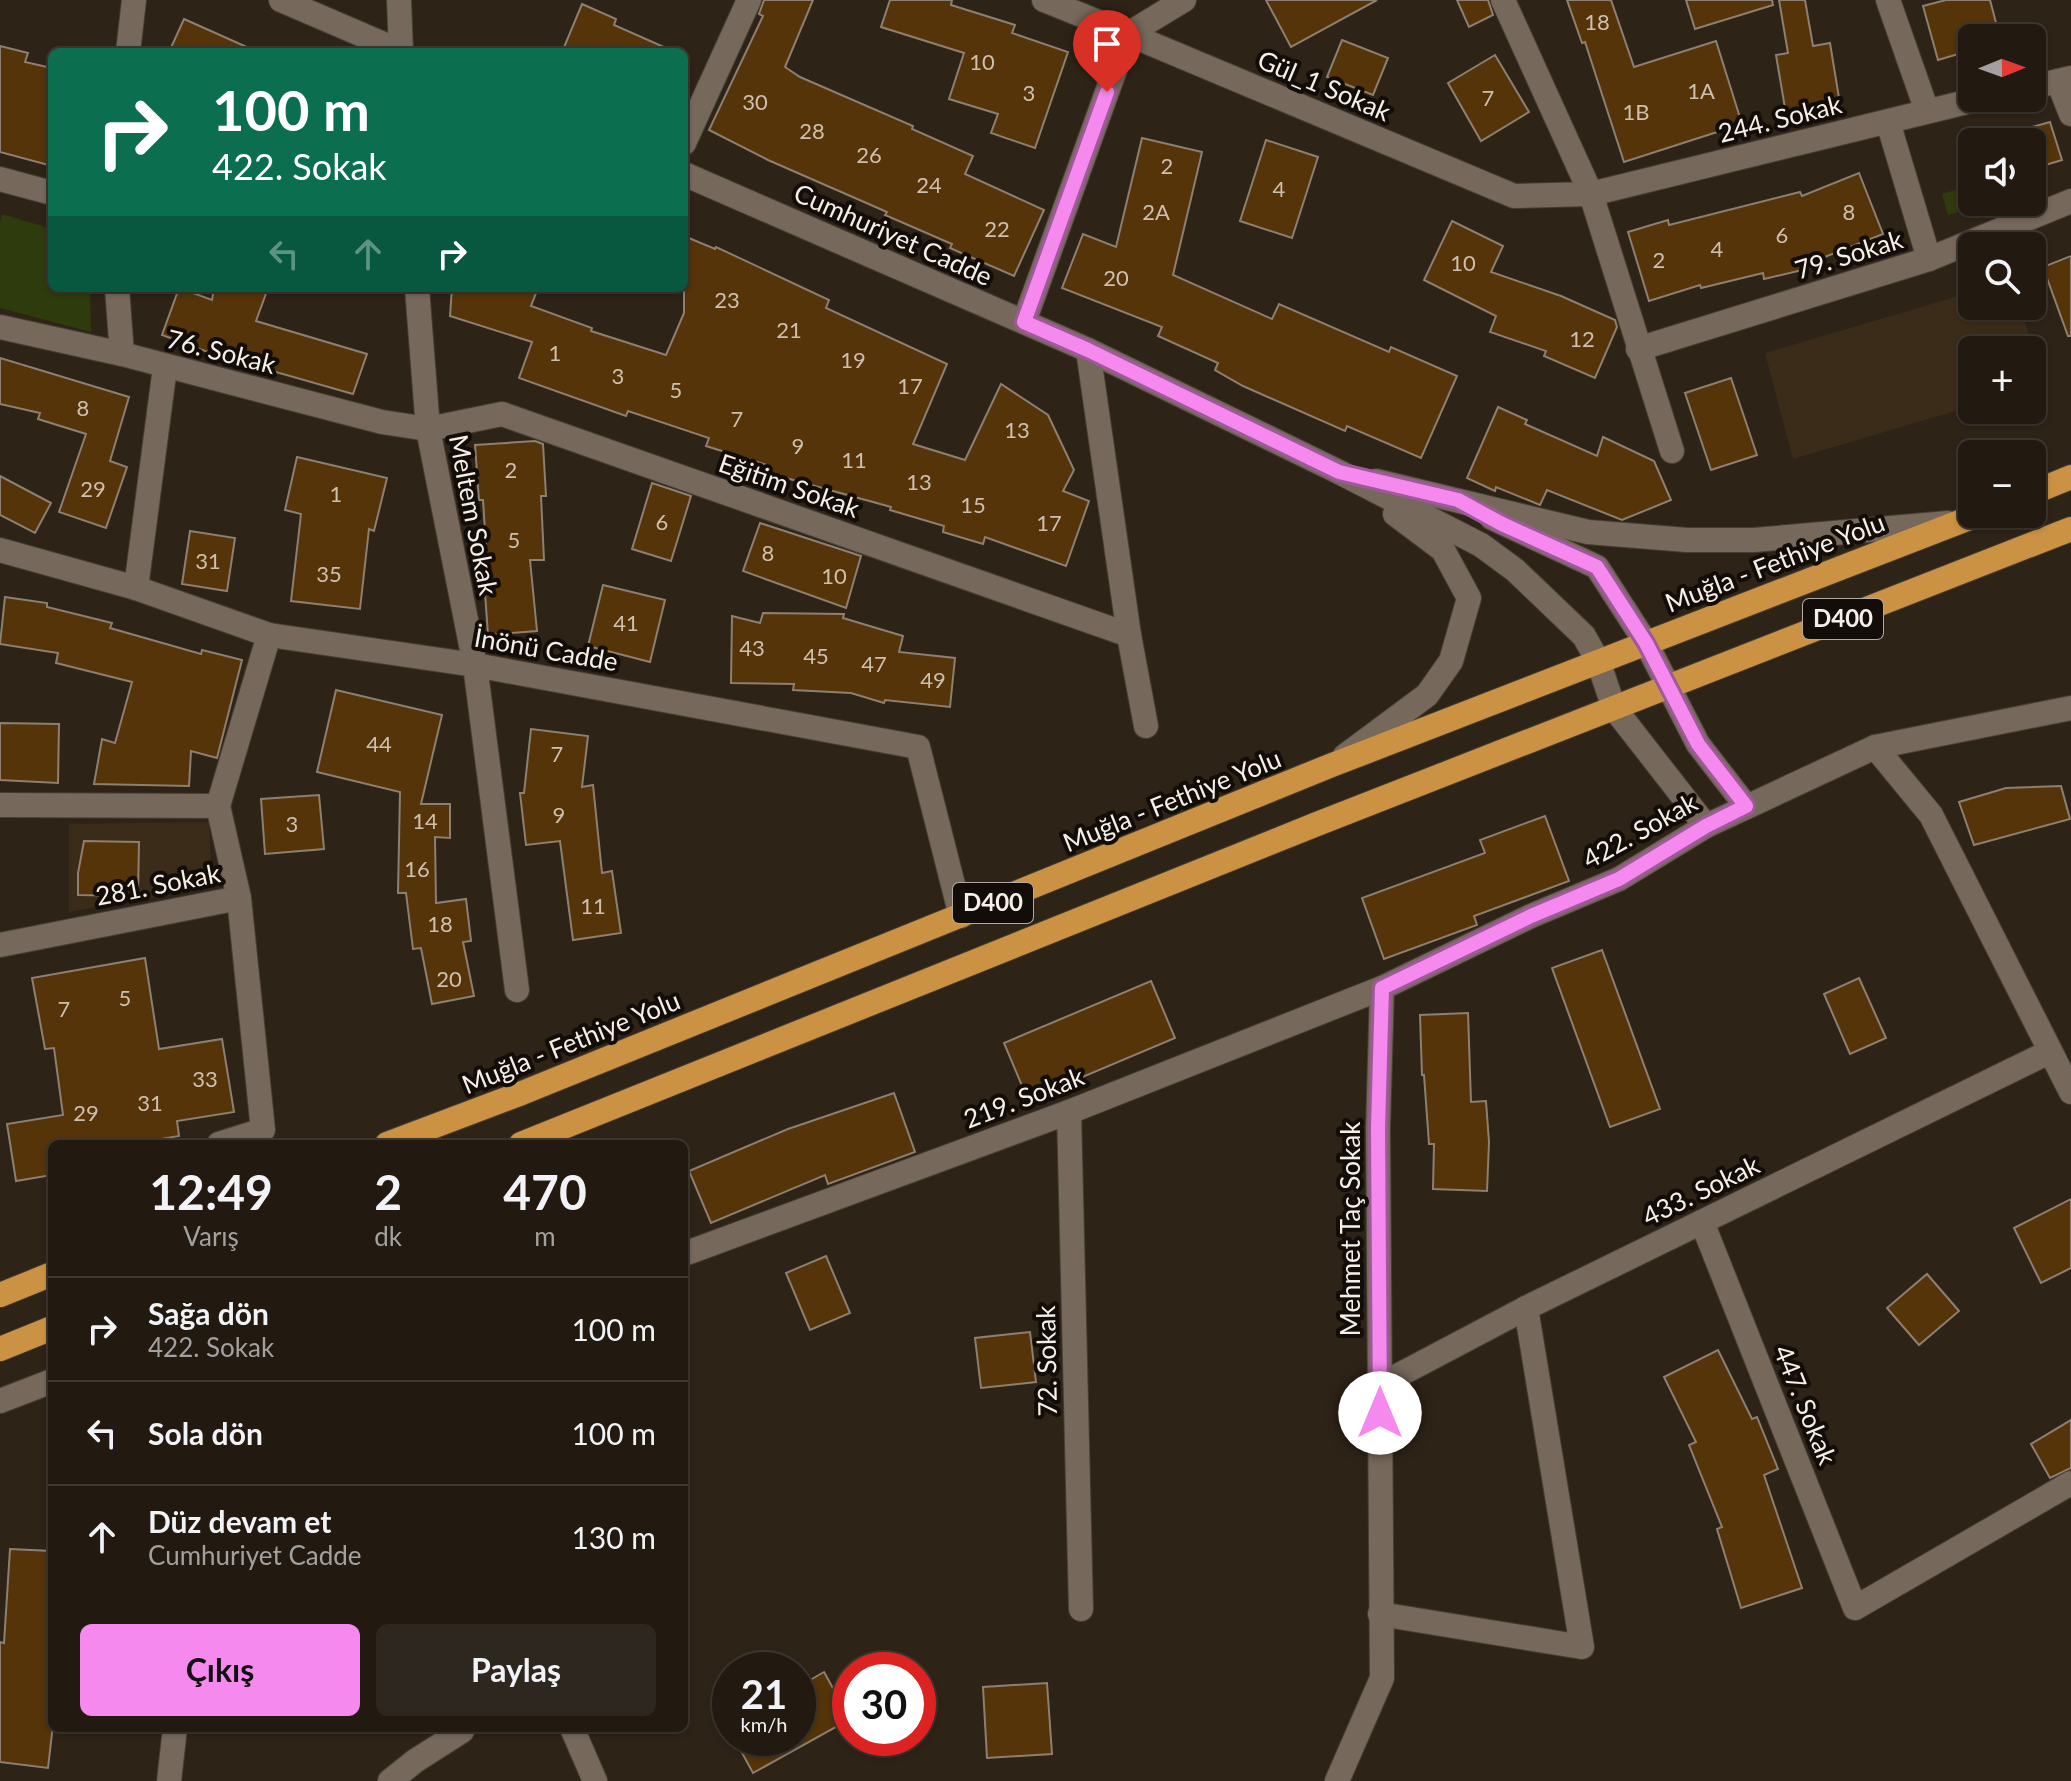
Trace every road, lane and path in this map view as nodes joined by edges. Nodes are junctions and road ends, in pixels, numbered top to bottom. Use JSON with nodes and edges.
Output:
{"nodes":[{"id":1,"x":134,"y":0,"type":"edge"},
{"id":2,"x":281,"y":0,"type":"edge"},
{"id":3,"x":399,"y":0,"type":"edge"},
{"id":4,"x":749,"y":0,"type":"edge"},
{"id":5,"x":1044,"y":0,"type":"edge"},
{"id":6,"x":1184,"y":0,"type":"edge"},
{"id":7,"x":1503,"y":0,"type":"edge"},
{"id":8,"x":1888,"y":0,"type":"edge"},
{"id":9,"x":1128,"y":34,"type":"junction"},
{"id":10,"x":128,"y":48,"type":"edge"},
{"id":11,"x":392,"y":48,"type":"edge"},
{"id":12,"x":401,"y":48,"type":"edge"},
{"id":13,"x":2065,"y":80,"type":"edge"},
{"id":14,"x":1958,"y":104,"type":"edge"},
{"id":15,"x":1927,"y":111,"type":"junction"},
{"id":16,"x":2071,"y":114,"type":"edge"},
{"id":17,"x":1888,"y":122,"type":"junction"},
{"id":18,"x":688,"y":134,"type":"edge"},
{"id":19,"x":688,"y":176,"type":"edge"},
{"id":20,"x":0,"y":179,"type":"edge"},
{"id":21,"x":48,"y":192,"type":"edge"},
{"id":22,"x":1591,"y":194,"type":"junction"},
{"id":23,"x":2071,"y":201,"type":"edge"},
{"id":24,"x":1929,"y":259,"type":"junction"},
{"id":25,"x":117,"y":292,"type":"edge"},
{"id":26,"x":417,"y":292,"type":"edge"},
{"id":27,"x":1024,"y":322,"type":"junction"},
{"id":28,"x":0,"y":327,"type":"edge"},
{"id":29,"x":1638,"y":349,"type":"junction"},
{"id":30,"x":1088,"y":350,"type":"junction"},
{"id":31,"x":122,"y":354,"type":"junction"},
{"id":32,"x":165,"y":367,"type":"junction"},
{"id":33,"x":428,"y":429,"type":"junction"},
{"id":34,"x":1672,"y":451,"type":"dead end"},
{"id":35,"x":1339,"y":472,"type":"junction"},
{"id":36,"x":2071,"y":477,"type":"edge"},
{"id":37,"x":2046,"y":487,"type":"edge"},
{"id":38,"x":1458,"y":500,"type":"junction"},
{"id":39,"x":1958,"y":519,"type":"edge"},
{"id":40,"x":1958,"y":523,"type":"edge"},
{"id":41,"x":2071,"y":529,"type":"edge"},
{"id":42,"x":0,"y":550,"type":"edge"},
{"id":43,"x":136,"y":588,"type":"junction"},
{"id":44,"x":269,"y":635,"type":"junction"},
{"id":45,"x":1129,"y":635,"type":"junction"},
{"id":46,"x":1646,"y":643,"type":"junction"},
{"id":47,"x":1598,"y":661,"type":"junction"},
{"id":48,"x":475,"y":665,"type":"junction"},
{"id":49,"x":1668,"y":686,"type":"junction"},
{"id":50,"x":1614,"y":708,"type":"junction"},
{"id":51,"x":2071,"y":708,"type":"edge"},
{"id":52,"x":1146,"y":726,"type":"dead end"},
{"id":53,"x":1875,"y":747,"type":"junction"},
{"id":54,"x":1332,"y":765,"type":"junction"},
{"id":55,"x":0,"y":805,"type":"edge"},
{"id":56,"x":218,"y":806,"type":"junction"},
{"id":57,"x":1746,"y":806,"type":"junction"},
{"id":58,"x":1706,"y":826,"type":"junction"},
{"id":59,"x":239,"y":898,"type":"junction"},
{"id":60,"x":961,"y":916,"type":"junction"},
{"id":61,"x":0,"y":945,"type":"edge"},
{"id":62,"x":1382,"y":988,"type":"junction"},
{"id":63,"x":517,"y":990,"type":"dead end"},
{"id":64,"x":2049,"y":1052,"type":"junction"},
{"id":65,"x":2071,"y":1092,"type":"edge"},
{"id":66,"x":1069,"y":1112,"type":"junction"},
{"id":67,"x":232,"y":1140,"type":"edge"},
{"id":68,"x":398,"y":1140,"type":"edge"},
{"id":69,"x":531,"y":1140,"type":"edge"},
{"id":70,"x":1702,"y":1222,"type":"junction"},
{"id":71,"x":688,"y":1253,"type":"edge"},
{"id":72,"x":48,"y":1276,"type":"edge"},
{"id":73,"x":0,"y":1295,"type":"edge"},
{"id":74,"x":1526,"y":1308,"type":"junction"},
{"id":75,"x":48,"y":1330,"type":"edge"},
{"id":76,"x":0,"y":1349,"type":"edge"},
{"id":77,"x":48,"y":1383,"type":"edge"},
{"id":78,"x":1380,"y":1385,"type":"junction"},
{"id":79,"x":0,"y":1401,"type":"edge"},
{"id":80,"x":2071,"y":1483,"type":"edge"},
{"id":81,"x":1081,"y":1609,"type":"dead end"},
{"id":82,"x":1380,"y":1614,"type":"junction"},
{"id":83,"x":175,"y":1732,"type":"edge"},
{"id":84,"x":460,"y":1732,"type":"edge"},
{"id":85,"x":574,"y":1732,"type":"edge"},
{"id":86,"x":169,"y":1781,"type":"edge"},
{"id":87,"x":390,"y":1781,"type":"edge"},
{"id":88,"x":595,"y":1781,"type":"edge"},
{"id":89,"x":1337,"y":1781,"type":"edge"}],
"edges":[{"from":1,"to":10,"type":"street"},
{"from":2,"to":11,"type":"street"},
{"from":3,"to":12,"type":"street"},
{"from":4,"to":18,"type":"street"},
{"from":5,"to":9,"type":"street","name":"Gül_1 Sokak"},
{"from":6,"to":9,"type":"street"},
{"from":7,"to":22,"type":"street"},
{"from":8,"to":15,"type":"street"},
{"from":9,"to":22,"type":"street","name":"Gül_1 Sokak"},
{"from":9,"to":27,"type":"street"},
{"from":13,"to":16,"type":"street"},
{"from":14,"to":15,"type":"street","name":"244. Sokak"},
{"from":15,"to":17,"type":"street","name":"244. Sokak"},
{"from":17,"to":22,"type":"street","name":"244. Sokak"},
{"from":17,"to":24,"type":"street"},
{"from":19,"to":27,"type":"street","name":"Cumhuriyet Cadde"},
{"from":20,"to":21,"type":"street"},
{"from":22,"to":29,"type":"street"},
{"from":23,"to":24,"type":"street","name":"79. Sokak"},
{"from":24,"to":29,"type":"street","name":"79. Sokak"},
{"from":25,"to":31,"type":"street"},
{"from":26,"to":33,"type":"street","name":"Meltem Sokak"},
{"from":27,"to":30,"type":"street","name":"Cumhuriyet Cadde"},
{"from":28,"to":31,"type":"street","name":"76. Sokak"},
{"from":29,"to":34,"type":"street"},
{"from":30,"to":35,"type":"street","name":"Cumhuriyet Cadde"},
{"from":30,"to":45,"type":"street"},
{"from":31,"to":32,"type":"street","name":"76. Sokak"},
{"from":32,"to":33,"type":"street","name":"76. Sokak"},
{"from":32,"to":43,"type":"street"},
{"from":33,"to":45,"type":"street","name":"Eğitim Sokak"},
{"from":33,"to":48,"type":"street","name":"Meltem Sokak"},
{"from":35,"to":38,"type":"street"},
{"from":35,"to":47,"type":"street"},
{"from":35,"to":54,"type":"street"},
{"from":36,"to":37,"type":"highway"},
{"from":38,"to":39,"type":"street"},
{"from":38,"to":46,"type":"street"},
{"from":40,"to":46,"type":"highway","name":"Muğla - Fethiye Yolu","number":"D400"},
{"from":41,"to":49,"type":"highway","number":"D400"},
{"from":42,"to":43,"type":"street","name":"İnönü Cadde"},
{"from":43,"to":44,"type":"street","name":"İnönü Cadde"},
{"from":44,"to":48,"type":"street","name":"İnönü Cadde"},
{"from":44,"to":56,"type":"street"},
{"from":45,"to":52,"type":"street"},
{"from":46,"to":47,"type":"highway","name":"Muğla - Fethiye Yolu","number":"D400"},
{"from":46,"to":49,"type":"street"},
{"from":47,"to":50,"type":"street"},
{"from":47,"to":54,"type":"highway","name":"Muğla - Fethiye Yolu","number":"D400"},
{"from":48,"to":60,"type":"street","name":"İnönü Cadde"},
{"from":48,"to":63,"type":"street","name":"Meltem Sokak"},
{"from":49,"to":50,"type":"highway","number":"D400"},
{"from":49,"to":57,"type":"street"},
{"from":50,"to":58,"type":"street"},
{"from":50,"to":69,"type":"highway","number":"D400"},
{"from":51,"to":53,"type":"street","name":"422. Sokak"},
{"from":53,"to":57,"type":"street","name":"422. Sokak"},
{"from":53,"to":64,"type":"street"},
{"from":54,"to":60,"type":"highway","name":"Muğla - Fethiye Yolu","number":"D400"},
{"from":55,"to":56,"type":"street"},
{"from":56,"to":59,"type":"street"},
{"from":57,"to":58,"type":"street","name":"422. Sokak"},
{"from":58,"to":62,"type":"street","name":"422. Sokak"},
{"from":59,"to":61,"type":"street","name":"281. Sokak"},
{"from":59,"to":67,"type":"street","name":"281. Sokak"},
{"from":60,"to":68,"type":"highway","name":"Muğla - Fethiye Yolu","number":"D400"},
{"from":62,"to":66,"type":"street","name":"219. Sokak"},
{"from":62,"to":78,"type":"street","name":"Mehmet Taç Sokak"},
{"from":64,"to":65,"type":"street"},
{"from":64,"to":70,"type":"street","name":"433. Sokak"},
{"from":66,"to":71,"type":"street","name":"219. Sokak"},
{"from":66,"to":81,"type":"street","name":"72. Sokak"},
{"from":70,"to":74,"type":"street","name":"433. Sokak"},
{"from":70,"to":80,"type":"street","name":"447. Sokak"},
{"from":72,"to":73,"type":"highway"},
{"from":74,"to":78,"type":"street","name":"433. Sokak"},
{"from":74,"to":82,"type":"street"},
{"from":75,"to":76,"type":"highway"},
{"from":77,"to":79,"type":"street"},
{"from":78,"to":82,"type":"street","name":"Mehmet Taç Sokak"},
{"from":82,"to":89,"type":"street","name":"Mehmet Taç Sokak"},
{"from":83,"to":86,"type":"street"},
{"from":84,"to":87,"type":"street"},
{"from":85,"to":88,"type":"street"}]}
